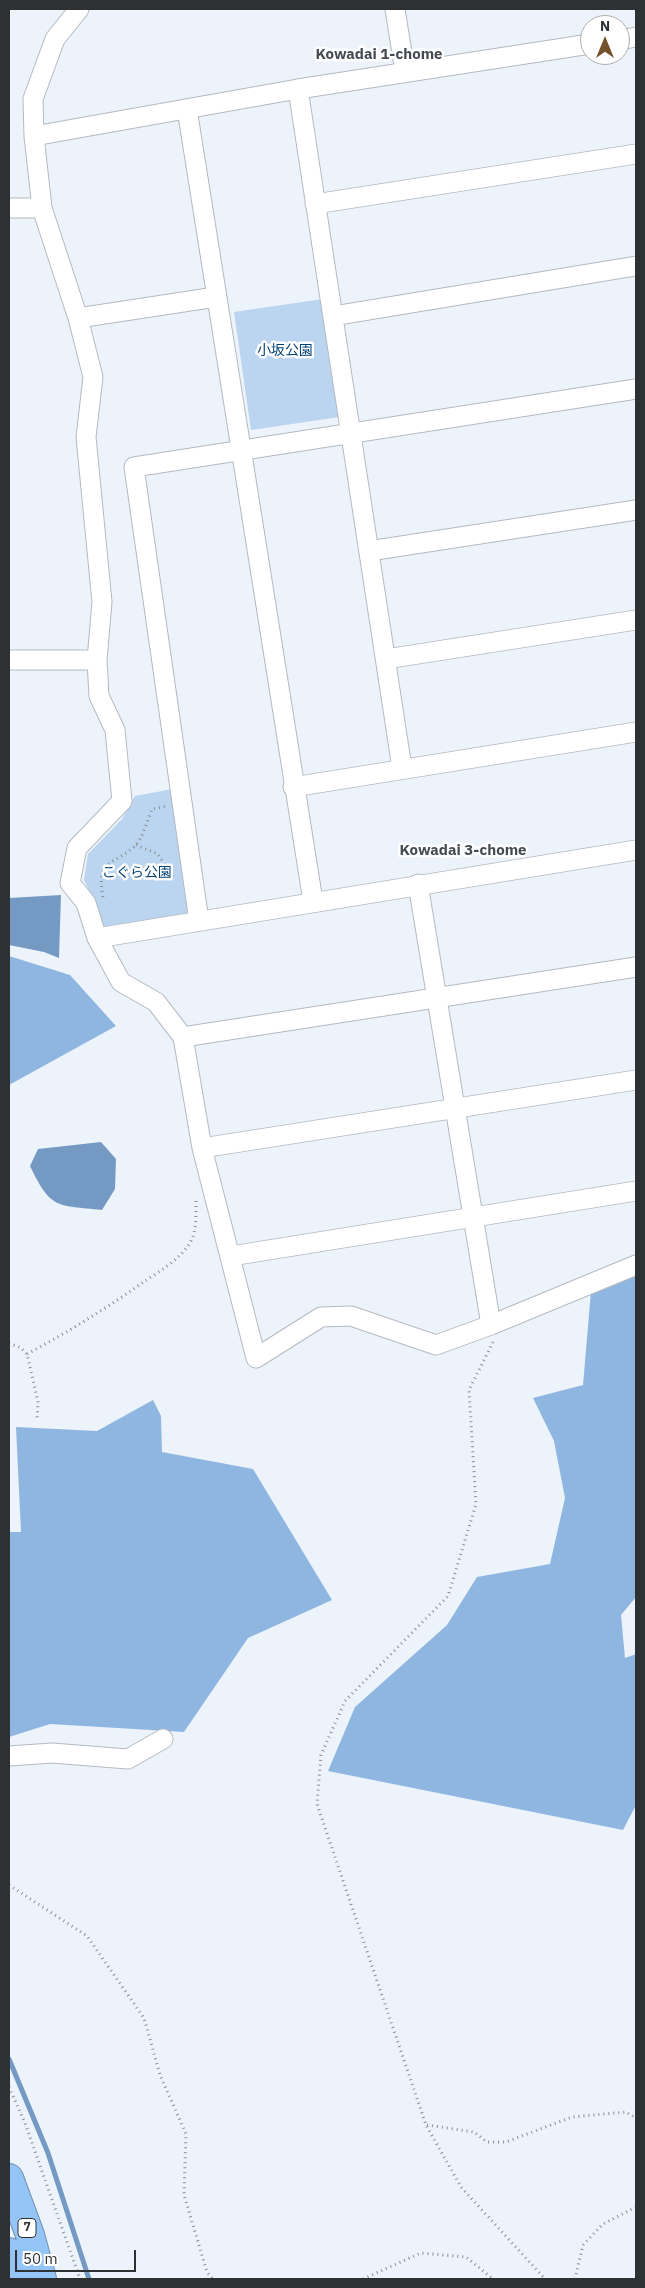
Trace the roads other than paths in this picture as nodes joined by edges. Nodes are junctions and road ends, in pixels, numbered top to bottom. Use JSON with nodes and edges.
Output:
{"nodes":[{"id":1,"x":79,"y":9,"type":"edge"},
{"id":2,"x":395,"y":9,"type":"edge"},
{"id":3,"x":580,"y":46,"type":"edge"},
{"id":4,"x":405,"y":72,"type":"junction"},
{"id":5,"x":298,"y":89,"type":"junction"},
{"id":6,"x":187,"y":109,"type":"junction"},
{"id":7,"x":34,"y":136,"type":"junction"},
{"id":8,"x":636,"y":154,"type":"edge"},
{"id":9,"x":315,"y":204,"type":"junction"},
{"id":10,"x":9,"y":208,"type":"edge"},
{"id":11,"x":42,"y":208,"type":"junction"},
{"id":12,"x":636,"y":266,"type":"edge"},
{"id":13,"x":216,"y":297,"type":"junction"},
{"id":14,"x":333,"y":316,"type":"junction"},
{"id":15,"x":78,"y":318,"type":"junction"},
{"id":16,"x":636,"y":389,"type":"edge"},
{"id":17,"x":351,"y":434,"type":"junction"},
{"id":18,"x":240,"y":450,"type":"junction"},
{"id":19,"x":636,"y":510,"type":"edge"},
{"id":20,"x":369,"y":551,"type":"junction"},
{"id":21,"x":636,"y":620,"type":"edge"},
{"id":22,"x":386,"y":659,"type":"junction"},
{"id":23,"x":9,"y":660,"type":"edge"},
{"id":24,"x":97,"y":660,"type":"junction"},
{"id":25,"x":636,"y":732,"type":"edge"},
{"id":26,"x":402,"y":768,"type":"junction"},
{"id":27,"x":293,"y":787,"type":"junction"},
{"id":28,"x":636,"y":850,"type":"edge"},
{"id":29,"x":418,"y":884,"type":"junction"},
{"id":30,"x":313,"y":901,"type":"junction"},
{"id":31,"x":199,"y":922,"type":"junction"},
{"id":32,"x":97,"y":938,"type":"junction"},
{"id":33,"x":636,"y":967,"type":"edge"},
{"id":34,"x":437,"y":999,"type":"junction"},
{"id":35,"x":183,"y":1038,"type":"junction"},
{"id":36,"x":636,"y":1080,"type":"edge"},
{"id":37,"x":455,"y":1108,"type":"junction"},
{"id":38,"x":202,"y":1148,"type":"junction"},
{"id":39,"x":636,"y":1191,"type":"edge"},
{"id":40,"x":473,"y":1218,"type":"junction"},
{"id":41,"x":232,"y":1256,"type":"junction"},
{"id":42,"x":636,"y":1266,"type":"edge"},
{"id":43,"x":491,"y":1325,"type":"junction"},
{"id":44,"x":163,"y":1739,"type":"dead end"},
{"id":45,"x":9,"y":1756,"type":"edge"},
{"id":46,"x":9,"y":2178,"type":"edge"},
{"id":47,"x":9,"y":2252,"type":"edge"},
{"id":48,"x":17,"y":2279,"type":"edge"},
{"id":49,"x":42,"y":2279,"type":"edge"}],
"edges":[{"from":1,"to":7,"type":"street"},
{"from":2,"to":4,"type":"street"},
{"from":3,"to":4,"type":"street"},
{"from":4,"to":5,"type":"street"},
{"from":5,"to":6,"type":"street"},
{"from":5,"to":9,"type":"street"},
{"from":6,"to":7,"type":"street"},
{"from":6,"to":13,"type":"street"},
{"from":7,"to":11,"type":"street"},
{"from":8,"to":9,"type":"street"},
{"from":9,"to":14,"type":"street"},
{"from":10,"to":11,"type":"street"},
{"from":11,"to":15,"type":"street"},
{"from":12,"to":14,"type":"street"},
{"from":13,"to":15,"type":"street"},
{"from":13,"to":18,"type":"street"},
{"from":14,"to":17,"type":"street"},
{"from":15,"to":24,"type":"street"},
{"from":16,"to":17,"type":"street"},
{"from":17,"to":18,"type":"street"},
{"from":17,"to":20,"type":"street"},
{"from":18,"to":27,"type":"street"},
{"from":18,"to":31,"type":"street"},
{"from":19,"to":20,"type":"street"},
{"from":20,"to":22,"type":"street"},
{"from":21,"to":22,"type":"street"},
{"from":22,"to":26,"type":"street"},
{"from":23,"to":24,"type":"street"},
{"from":24,"to":32,"type":"street"},
{"from":25,"to":26,"type":"street"},
{"from":26,"to":27,"type":"street"},
{"from":27,"to":30,"type":"street"},
{"from":28,"to":29,"type":"street"},
{"from":29,"to":30,"type":"street"},
{"from":29,"to":34,"type":"street"},
{"from":30,"to":31,"type":"street"},
{"from":31,"to":32,"type":"street"},
{"from":32,"to":35,"type":"street"},
{"from":33,"to":34,"type":"street"},
{"from":34,"to":35,"type":"street"},
{"from":34,"to":37,"type":"street"},
{"from":35,"to":38,"type":"street"},
{"from":36,"to":37,"type":"street"},
{"from":37,"to":38,"type":"street"},
{"from":37,"to":40,"type":"street"},
{"from":38,"to":41,"type":"street"},
{"from":39,"to":40,"type":"street"},
{"from":40,"to":41,"type":"street"},
{"from":40,"to":43,"type":"street"},
{"from":41,"to":43,"type":"street"},
{"from":42,"to":43,"type":"street"},
{"from":44,"to":45,"type":"street"},
{"from":46,"to":49,"type":"highway","number":"7"},
{"from":47,"to":48,"type":"highway","number":"7"}]}
